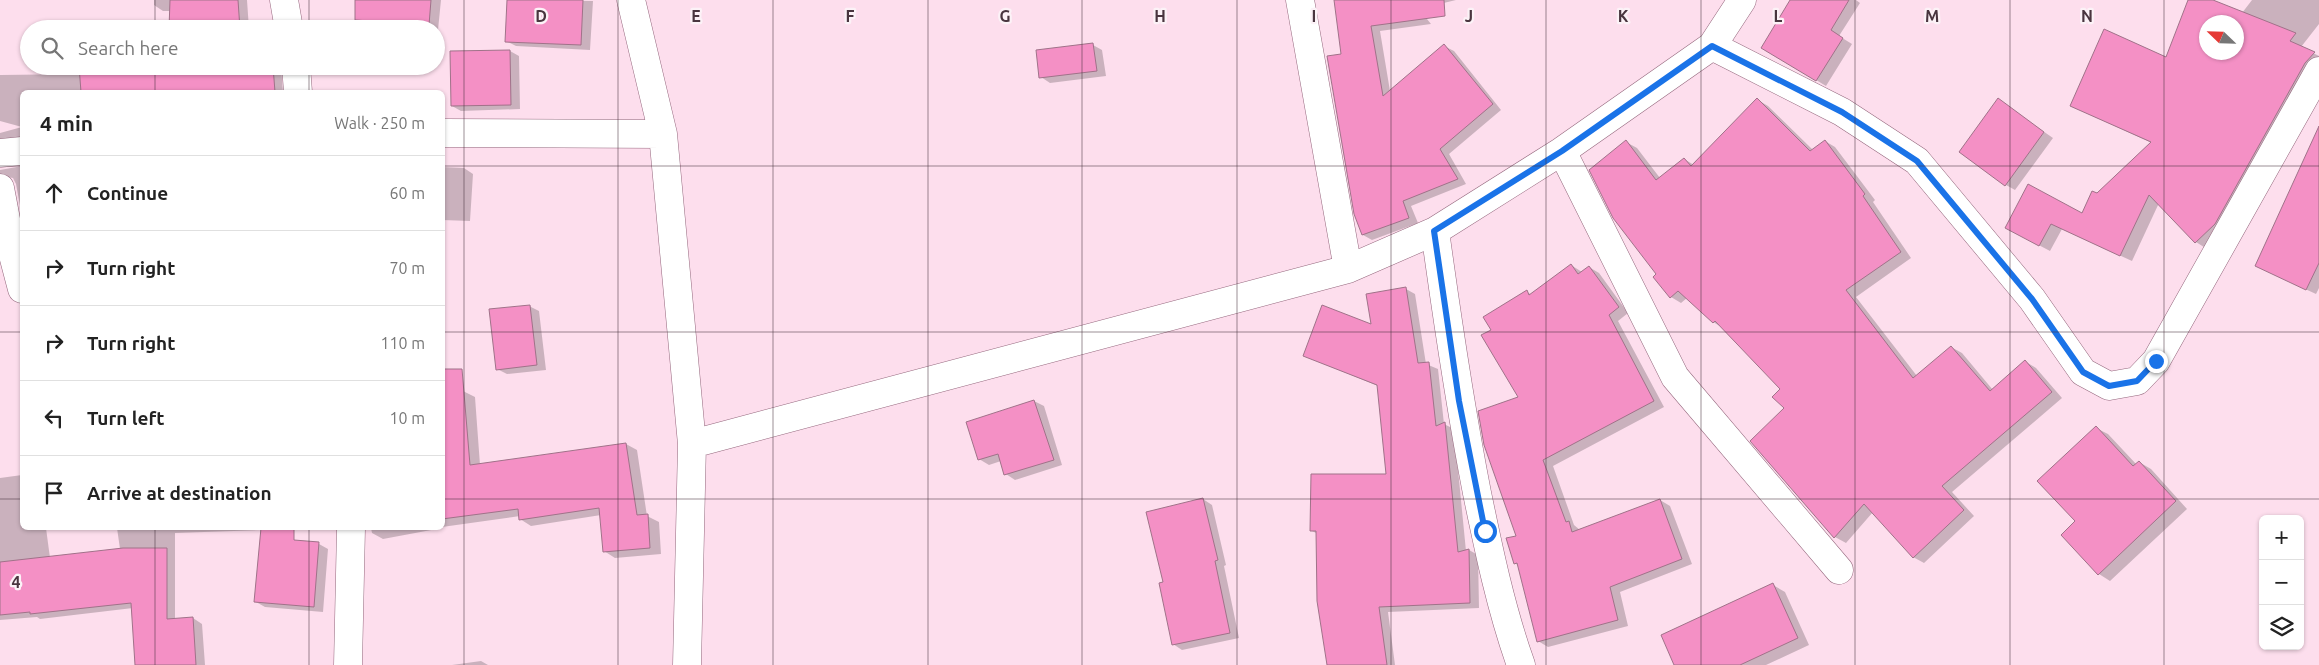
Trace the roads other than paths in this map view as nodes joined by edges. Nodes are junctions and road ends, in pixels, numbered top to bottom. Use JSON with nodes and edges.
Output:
{"nodes":[{"id":1,"x":284,"y":0,"type":"edge"},
{"id":2,"x":631,"y":0,"type":"edge"},
{"id":3,"x":1300,"y":0,"type":"edge"},
{"id":4,"x":1742,"y":0,"type":"edge"},
{"id":5,"x":287,"y":20,"type":"edge"},
{"id":6,"x":1712,"y":46,"type":"junction"},
{"id":7,"x":2319,"y":71,"type":"edge"},
{"id":8,"x":297,"y":75,"type":"edge"},
{"id":9,"x":298,"y":90,"type":"edge"},
{"id":10,"x":445,"y":133,"type":"edge"},
{"id":11,"x":663,"y":134,"type":"junction"},
{"id":12,"x":20,"y":151,"type":"edge"},
{"id":13,"x":1562,"y":151,"type":"junction"},
{"id":14,"x":0,"y":153,"type":"edge"},
{"id":15,"x":0,"y":188,"type":"edge"},
{"id":16,"x":1434,"y":231,"type":"junction"},
{"id":17,"x":1348,"y":269,"type":"junction"},
{"id":18,"x":20,"y":282,"type":"edge"},
{"id":19,"x":692,"y":444,"type":"junction"},
{"id":20,"x":352,"y":530,"type":"edge"},
{"id":21,"x":1839,"y":570,"type":"dead end"},
{"id":22,"x":348,"y":665,"type":"edge"},
{"id":23,"x":687,"y":665,"type":"edge"},
{"id":24,"x":1521,"y":665,"type":"edge"}],
"edges":[{"from":1,"to":5,"type":"street"},
{"from":2,"to":11,"type":"street"},
{"from":3,"to":17,"type":"street"},
{"from":4,"to":6,"type":"street"},
{"from":6,"to":7,"type":"street"},
{"from":6,"to":13,"type":"street"},
{"from":8,"to":9,"type":"street"},
{"from":10,"to":11,"type":"street"},
{"from":11,"to":19,"type":"street"},
{"from":12,"to":14,"type":"street"},
{"from":13,"to":16,"type":"street"},
{"from":13,"to":21,"type":"street"},
{"from":15,"to":18,"type":"street"},
{"from":16,"to":17,"type":"street"},
{"from":16,"to":24,"type":"street"},
{"from":17,"to":19,"type":"street"},
{"from":19,"to":23,"type":"street"},
{"from":20,"to":22,"type":"street"}]}
